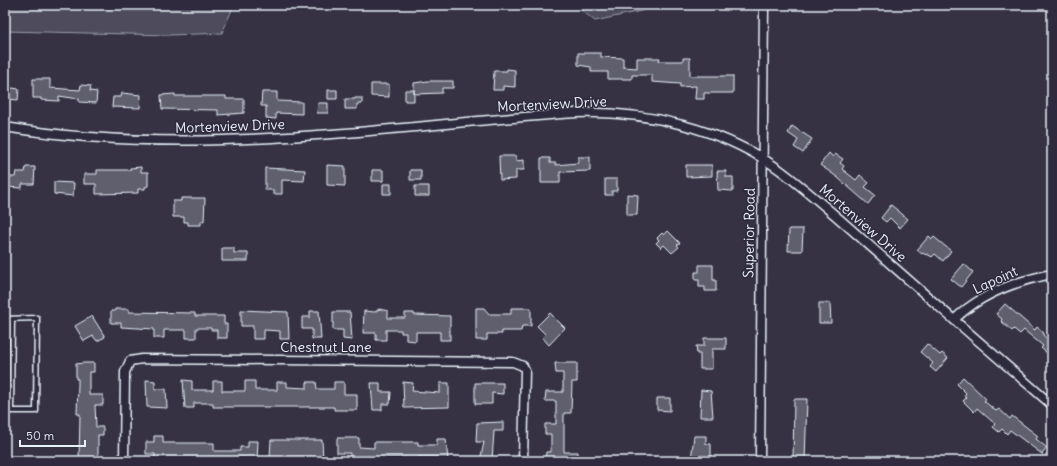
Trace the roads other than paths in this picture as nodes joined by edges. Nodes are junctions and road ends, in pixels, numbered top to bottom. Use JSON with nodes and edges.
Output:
{"nodes":[{"id":1,"x":764,"y":5,"type":"edge"},
{"id":2,"x":5,"y":127,"type":"edge"},
{"id":3,"x":763,"y":160,"type":"junction"},
{"id":4,"x":1052,"y":274,"type":"edge"},
{"id":5,"x":5,"y":319,"type":"edge"},
{"id":6,"x":12,"y":319,"type":"junction"},
{"id":7,"x":954,"y":320,"type":"junction"},
{"id":8,"x":1052,"y":405,"type":"edge"},
{"id":9,"x":5,"y":411,"type":"edge"},
{"id":10,"x":11,"y":411,"type":"junction"},
{"id":11,"x":124,"y":461,"type":"edge"},
{"id":12,"x":524,"y":461,"type":"edge"},
{"id":13,"x":760,"y":461,"type":"edge"}],
"edges":[{"from":1,"to":3,"type":"street","name":"Superior Road"},
{"from":2,"to":3,"type":"street","name":"Mortenview Drive"},
{"from":3,"to":7,"type":"street","name":"Mortenview Drive"},
{"from":3,"to":13,"type":"street","name":"Superior Road"},
{"from":4,"to":7,"type":"street","name":"Lapoint"},
{"from":5,"to":6,"type":"lane"},
{"from":6,"to":10,"type":"lane"},
{"from":6,"to":10,"type":"lane"},
{"from":7,"to":8,"type":"street","name":"Mortenview Drive"},
{"from":9,"to":10,"type":"lane"},
{"from":11,"to":12,"type":"street","name":"Chestnut Lane"}]}
